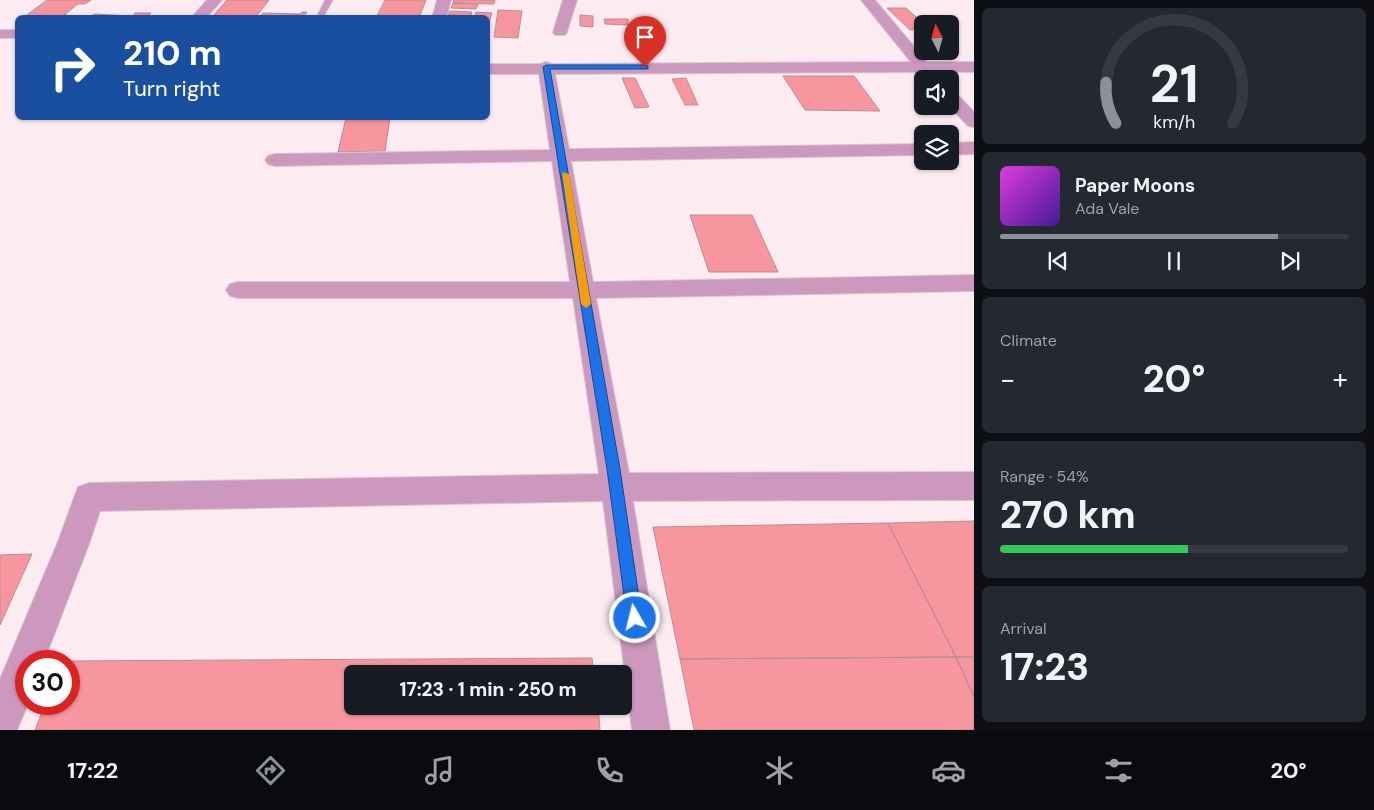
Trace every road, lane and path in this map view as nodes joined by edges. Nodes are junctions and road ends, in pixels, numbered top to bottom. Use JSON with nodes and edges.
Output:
{"nodes":[{"id":1,"x":215,"y":0,"type":"edge"},
{"id":2,"x":328,"y":0,"type":"edge"},
{"id":3,"x":444,"y":0,"type":"edge"},
{"id":4,"x":570,"y":0,"type":"edge"},
{"id":5,"x":868,"y":0,"type":"edge"},
{"id":6,"x":201,"y":15,"type":"edge"},
{"id":7,"x":320,"y":15,"type":"edge"},
{"id":8,"x":440,"y":15,"type":"edge"},
{"id":9,"x":560,"y":32,"type":"dead end"},
{"id":10,"x":0,"y":34,"type":"edge"},
{"id":11,"x":15,"y":34,"type":"edge"},
{"id":12,"x":546,"y":67,"type":"junction"},
{"id":13,"x":974,"y":67,"type":"edge"},
{"id":14,"x":490,"y":68,"type":"edge"},
{"id":15,"x":926,"y":70,"type":"edge"},
{"id":16,"x":951,"y":70,"type":"edge"},
{"id":17,"x":914,"y":73,"type":"edge"},
{"id":18,"x":959,"y":106,"type":"edge"},
{"id":19,"x":974,"y":122,"type":"edge"},
{"id":20,"x":974,"y":148,"type":"edge"},
{"id":21,"x":914,"y":149,"type":"edge"},
{"id":22,"x":959,"y":149,"type":"edge"},
{"id":23,"x":562,"y":154,"type":"junction"},
{"id":24,"x":275,"y":160,"type":"dead end"},
{"id":25,"x":974,"y":284,"type":"edge"},
{"id":26,"x":238,"y":290,"type":"dead end"},
{"id":27,"x":584,"y":290,"type":"junction"},
{"id":28,"x":974,"y":486,"type":"edge"},
{"id":29,"x":616,"y":487,"type":"junction"},
{"id":30,"x":0,"y":726,"type":"edge"},
{"id":31,"x":651,"y":730,"type":"edge"}],
"edges":[{"from":1,"to":6,"type":"street"},
{"from":2,"to":7,"type":"lane"},
{"from":3,"to":8,"type":"street"},
{"from":4,"to":9,"type":"street"},
{"from":5,"to":15,"type":"street"},
{"from":10,"to":11,"type":"street"},
{"from":12,"to":14,"type":"street"},
{"from":12,"to":17,"type":"street"},
{"from":12,"to":23,"type":"street"},
{"from":13,"to":16,"type":"street"},
{"from":18,"to":19,"type":"street"},
{"from":20,"to":22,"type":"street"},
{"from":21,"to":23,"type":"street"},
{"from":23,"to":24,"type":"street"},
{"from":23,"to":27,"type":"street"},
{"from":25,"to":27,"type":"street"},
{"from":26,"to":27,"type":"street"},
{"from":27,"to":29,"type":"street"},
{"from":28,"to":29,"type":"street"},
{"from":29,"to":30,"type":"street"},
{"from":29,"to":31,"type":"street"}]}
